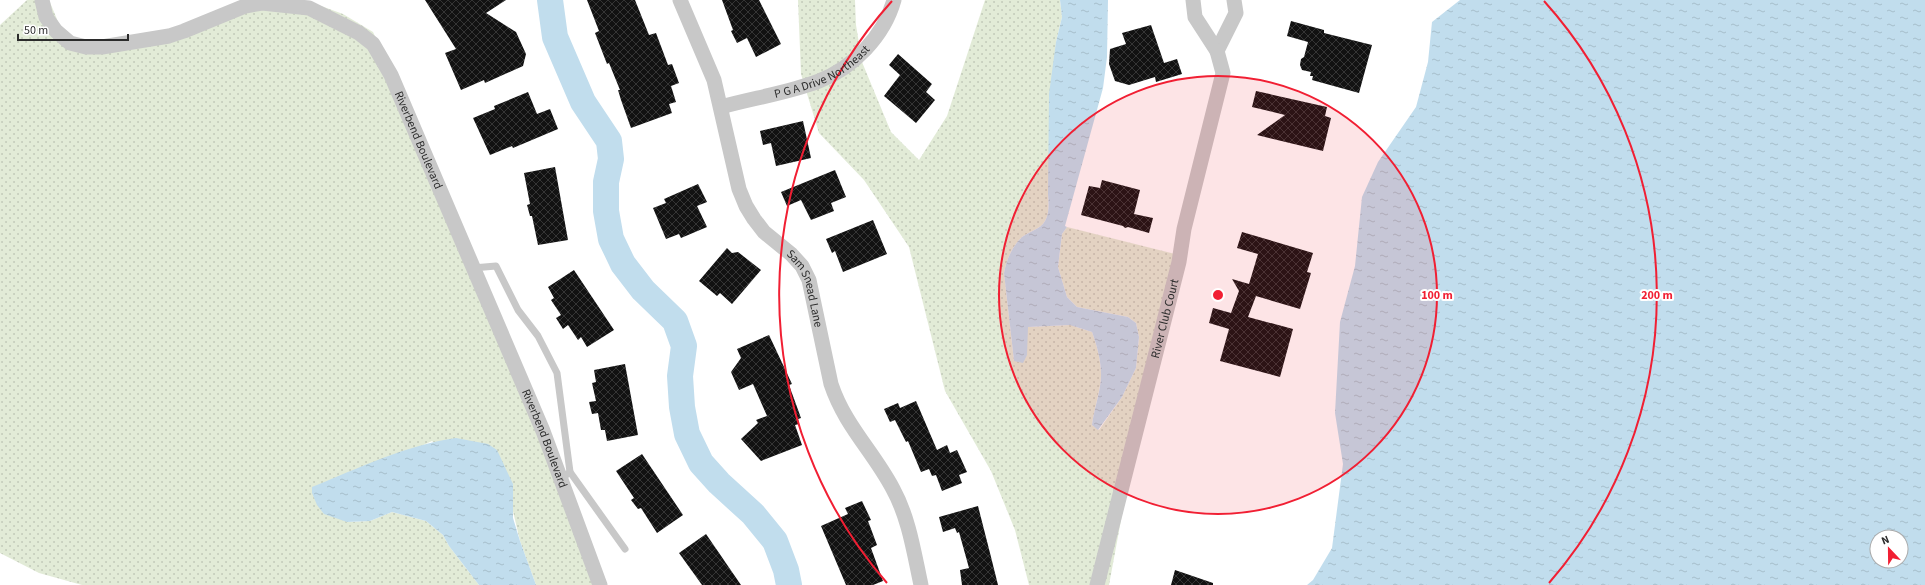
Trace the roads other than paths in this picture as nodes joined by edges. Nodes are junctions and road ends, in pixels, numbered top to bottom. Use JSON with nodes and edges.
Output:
{"nodes":[{"id":1,"x":42,"y":0,"type":"edge"},
{"id":2,"x":680,"y":0,"type":"edge"},
{"id":3,"x":894,"y":0,"type":"edge"},
{"id":4,"x":1193,"y":0,"type":"edge"},
{"id":5,"x":1234,"y":0,"type":"edge"},
{"id":6,"x":309,"y":4,"type":"edge"},
{"id":7,"x":1218,"y":51,"type":"junction"},
{"id":8,"x":721,"y":107,"type":"junction"},
{"id":9,"x":473,"y":268,"type":"junction"},
{"id":10,"x":566,"y":475,"type":"junction"},
{"id":11,"x":625,"y":549,"type":"dead end"},
{"id":12,"x":600,"y":585,"type":"edge"},
{"id":13,"x":921,"y":585,"type":"edge"},
{"id":14,"x":1097,"y":585,"type":"edge"}],
"edges":[{"from":1,"to":6,"type":"street","name":"Riverbend Boulevard"},
{"from":2,"to":8,"type":"street","name":"Sam Snead Lane"},
{"from":3,"to":8,"type":"street","name":"P G A Drive Northeast"},
{"from":4,"to":7,"type":"street","name":"River Club Court"},
{"from":5,"to":7,"type":"street"},
{"from":6,"to":9,"type":"street","name":"Riverbend Boulevard"},
{"from":7,"to":14,"type":"street","name":"River Club Court"},
{"from":8,"to":13,"type":"street","name":"Sam Snead Lane"},
{"from":9,"to":10,"type":"street","name":"Riverbend Boulevard"},
{"from":9,"to":10,"type":"lane"},
{"from":10,"to":11,"type":"lane"},
{"from":10,"to":12,"type":"street","name":"Riverbend Boulevard"}]}
